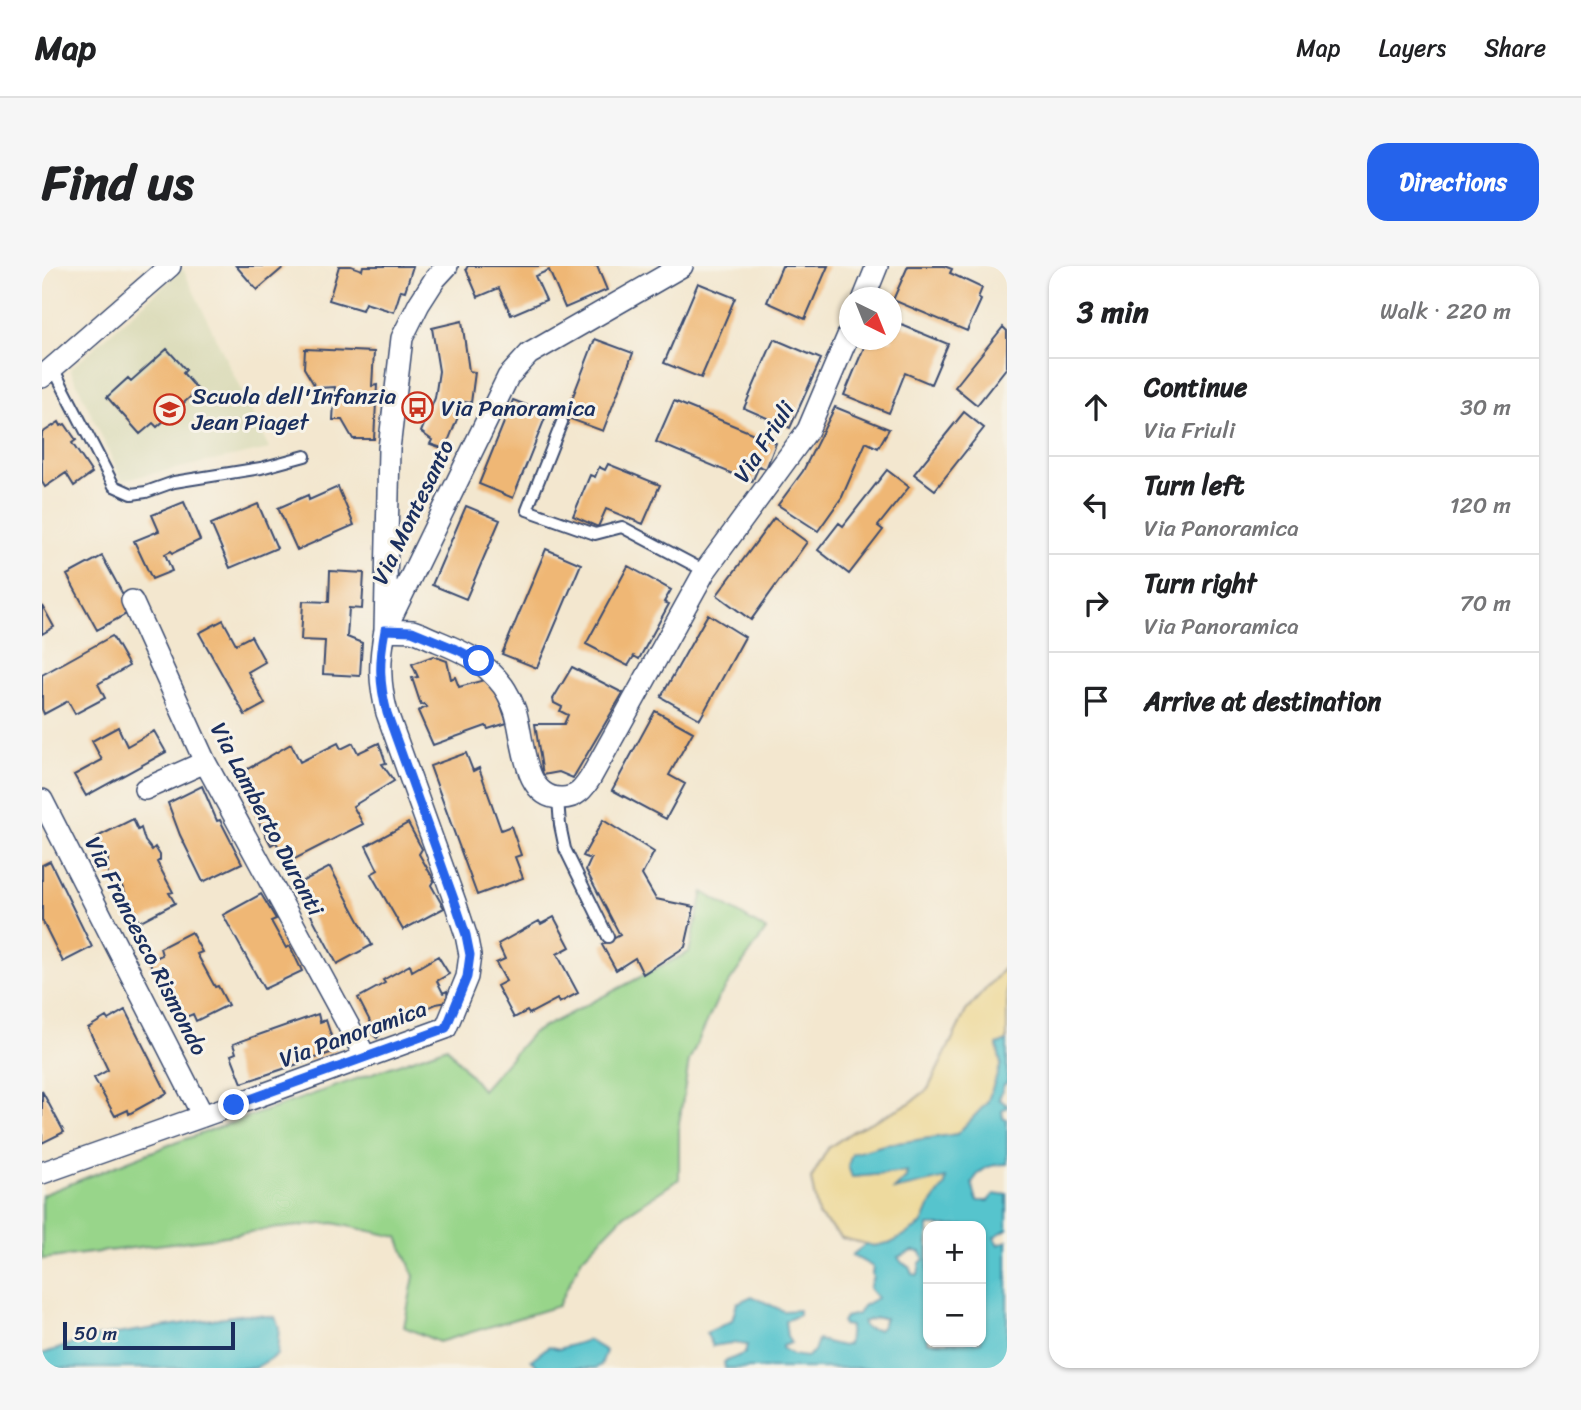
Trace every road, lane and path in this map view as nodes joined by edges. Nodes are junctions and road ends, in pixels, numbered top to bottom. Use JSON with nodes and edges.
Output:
{"nodes":[{"id":1,"x":170,"y":266,"type":"edge"},
{"id":2,"x":447,"y":266,"type":"edge"},
{"id":3,"x":682,"y":266,"type":"edge"},
{"id":4,"x":877,"y":266,"type":"edge"},
{"id":5,"x":868,"y":287,"type":"edge"},
{"id":6,"x":841,"y":350,"type":"edge"},
{"id":7,"x":48,"y":372,"type":"edge"},
{"id":8,"x":562,"y":422,"type":"dead end"},
{"id":9,"x":305,"y":456,"type":"dead end"},
{"id":10,"x":705,"y":571,"type":"junction"},
{"id":11,"x":132,"y":601,"type":"dead end"},
{"id":12,"x":385,"y":630,"type":"junction"},
{"id":13,"x":205,"y":762,"type":"junction"},
{"id":14,"x":145,"y":789,"type":"dead end"},
{"id":15,"x":558,"y":799,"type":"junction"},
{"id":16,"x":42,"y":800,"type":"edge"},
{"id":17,"x":49,"y":833,"type":"edge"},
{"id":18,"x":608,"y":937,"type":"dead end"},
{"id":19,"x":366,"y":1056,"type":"junction"},
{"id":20,"x":203,"y":1116,"type":"junction"},
{"id":21,"x":42,"y":1172,"type":"edge"}],
"edges":[{"from":1,"to":7,"type":"street"},
{"from":2,"to":12,"type":"street","name":"Via Panoramica"},
{"from":3,"to":12,"type":"street","name":"Via Montesanto"},
{"from":4,"to":5,"type":"street"},
{"from":6,"to":10,"type":"street","name":"Via Friuli"},
{"from":7,"to":9,"type":"lane"},
{"from":8,"to":10,"type":"lane"},
{"from":10,"to":15,"type":"street","name":"Via Friuli"},
{"from":11,"to":13,"type":"street","name":"Via Lamberto Duranti"},
{"from":12,"to":15,"type":"street"},
{"from":12,"to":19,"type":"street","name":"Via Panoramica"},
{"from":13,"to":14,"type":"street"},
{"from":13,"to":19,"type":"street","name":"Via Lamberto Duranti"},
{"from":15,"to":18,"type":"lane"},
{"from":16,"to":17,"type":"street","name":"Via Francesco Rismondo"},
{"from":17,"to":20,"type":"street","name":"Via Francesco Rismondo"},
{"from":19,"to":20,"type":"street","name":"Via Panoramica"},
{"from":20,"to":21,"type":"street","name":"Via Panoramica"}]}
